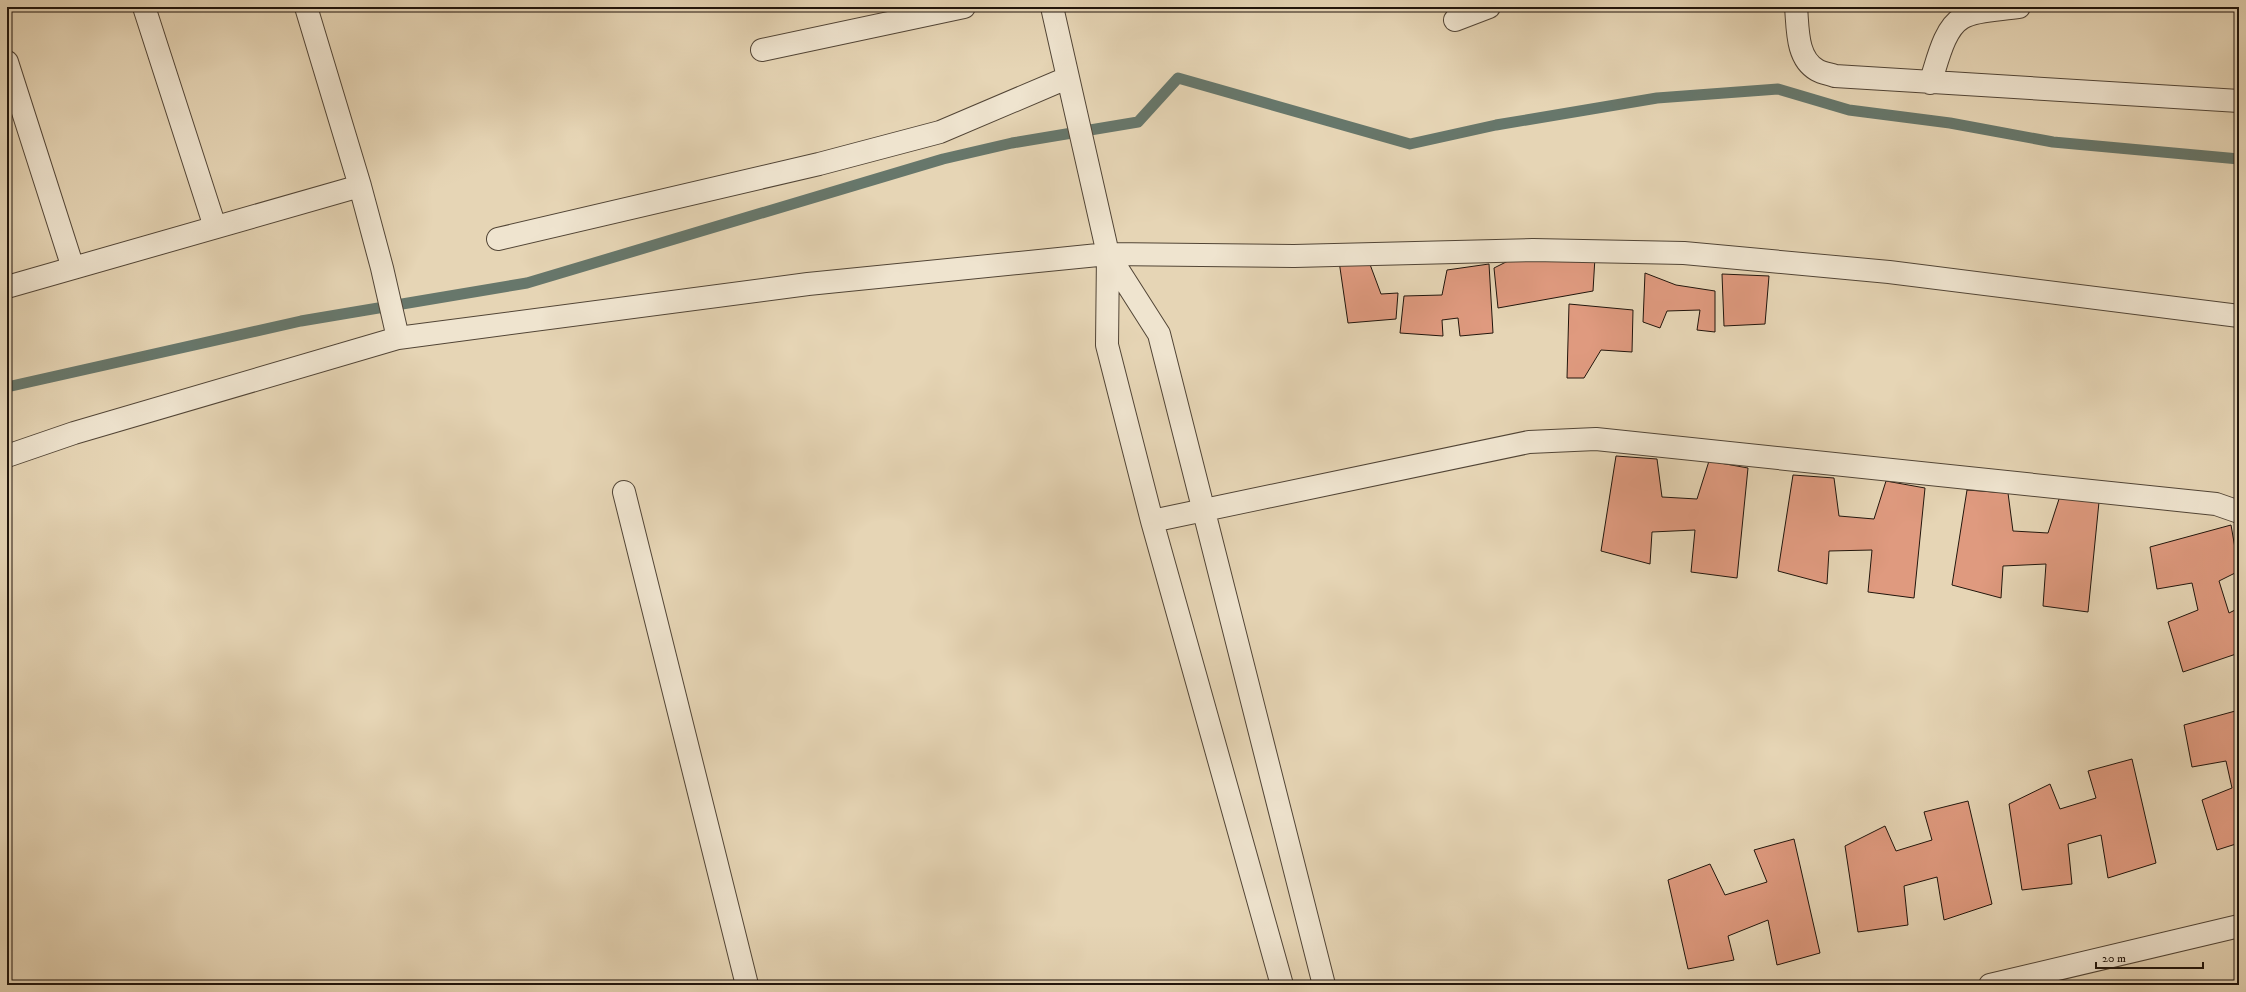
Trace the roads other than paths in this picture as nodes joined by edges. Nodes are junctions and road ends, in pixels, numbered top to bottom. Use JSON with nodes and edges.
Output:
{"nodes":[{"id":1,"x":144,"y":7,"type":"edge"},
{"id":2,"x":306,"y":7,"type":"edge"},
{"id":3,"x":964,"y":7,"type":"edge"},
{"id":4,"x":1052,"y":7,"type":"edge"},
{"id":5,"x":1489,"y":7,"type":"edge"},
{"id":6,"x":1796,"y":7,"type":"edge"},
{"id":7,"x":2019,"y":7,"type":"edge"},
{"id":8,"x":1455,"y":20,"type":"dead end"},
{"id":9,"x":762,"y":50,"type":"dead end"},
{"id":10,"x":7,"y":62,"type":"edge"},
{"id":11,"x":1930,"y":83,"type":"junction"},
{"id":12,"x":1069,"y":86,"type":"junction"},
{"id":13,"x":2239,"y":101,"type":"edge"},
{"id":14,"x":360,"y":186,"type":"junction"},
{"id":15,"x":215,"y":227,"type":"junction"},
{"id":16,"x":498,"y":239,"type":"dead end"},
{"id":17,"x":1108,"y":254,"type":"junction"},
{"id":18,"x":72,"y":268,"type":"junction"},
{"id":19,"x":7,"y":287,"type":"edge"},
{"id":20,"x":2239,"y":316,"type":"edge"},
{"id":21,"x":398,"y":338,"type":"junction"},
{"id":22,"x":7,"y":456,"type":"edge"},
{"id":23,"x":624,"y":492,"type":"dead end"},
{"id":24,"x":1204,"y":511,"type":"junction"},
{"id":25,"x":2239,"y":512,"type":"edge"},
{"id":26,"x":1152,"y":521,"type":"junction"},
{"id":27,"x":2239,"y":926,"type":"edge"},
{"id":28,"x":747,"y":985,"type":"edge"},
{"id":29,"x":1282,"y":985,"type":"edge"},
{"id":30,"x":1324,"y":985,"type":"edge"},
{"id":31,"x":1990,"y":985,"type":"edge"}],
"edges":[{"from":1,"to":15,"type":"street"},
{"from":2,"to":14,"type":"street"},
{"from":3,"to":9,"type":"street"},
{"from":4,"to":12,"type":"street"},
{"from":5,"to":8,"type":"street"},
{"from":6,"to":11,"type":"street"},
{"from":7,"to":11,"type":"street"},
{"from":10,"to":18,"type":"street"},
{"from":11,"to":13,"type":"street"},
{"from":12,"to":16,"type":"street"},
{"from":12,"to":17,"type":"street"},
{"from":14,"to":15,"type":"street"},
{"from":14,"to":21,"type":"street"},
{"from":15,"to":18,"type":"street"},
{"from":17,"to":20,"type":"street"},
{"from":17,"to":21,"type":"street"},
{"from":17,"to":24,"type":"street"},
{"from":17,"to":26,"type":"street"},
{"from":18,"to":19,"type":"street"},
{"from":21,"to":22,"type":"street"},
{"from":23,"to":28,"type":"street"},
{"from":24,"to":25,"type":"street"},
{"from":24,"to":26,"type":"street"},
{"from":24,"to":30,"type":"street"},
{"from":26,"to":29,"type":"street"},
{"from":27,"to":31,"type":"street"}]}
